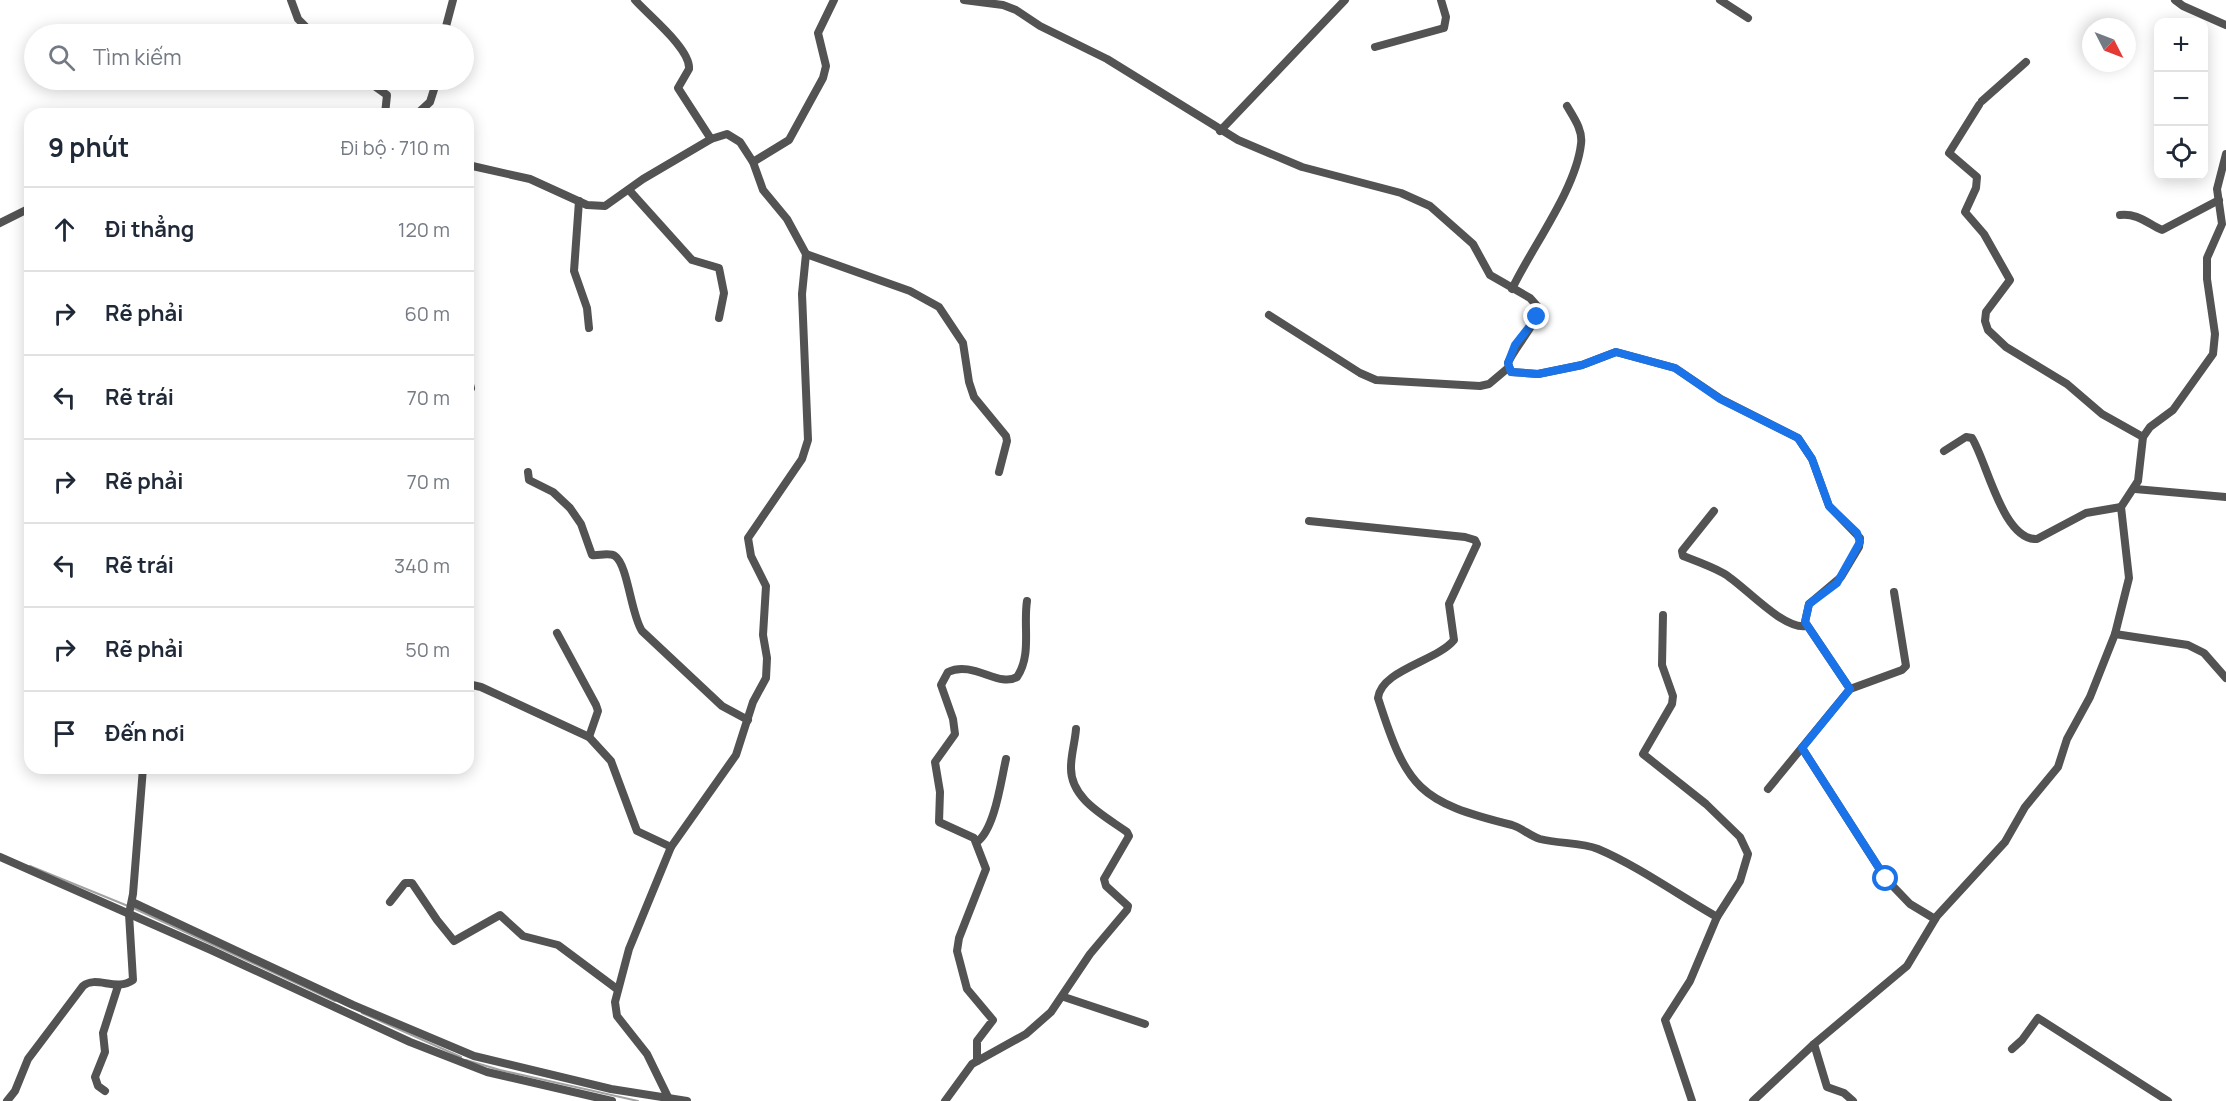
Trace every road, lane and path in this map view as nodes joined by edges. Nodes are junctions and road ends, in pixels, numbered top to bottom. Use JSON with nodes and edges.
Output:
{"nodes":[{"id":1,"x":291,"y":0,"type":"edge"},
{"id":2,"x":453,"y":0,"type":"edge"},
{"id":3,"x":635,"y":0,"type":"edge"},
{"id":4,"x":964,"y":0,"type":"edge"},
{"id":5,"x":1344,"y":0,"type":"edge"},
{"id":6,"x":1441,"y":0,"type":"edge"},
{"id":7,"x":1720,"y":0,"type":"edge"},
{"id":8,"x":2175,"y":0,"type":"edge"},
{"id":9,"x":829,"y":2,"type":"edge"},
{"id":10,"x":1748,"y":18,"type":"dead end"},
{"id":11,"x":304,"y":24,"type":"edge"},
{"id":12,"x":447,"y":24,"type":"edge"},
{"id":13,"x":2226,"y":25,"type":"edge"},
{"id":14,"x":1375,"y":47,"type":"dead end"},
{"id":15,"x":2026,"y":62,"type":"dead end"},
{"id":16,"x":380,"y":90,"type":"edge"},
{"id":17,"x":434,"y":90,"type":"edge"},
{"id":18,"x":1567,"y":106,"type":"dead end"},
{"id":19,"x":386,"y":108,"type":"edge"},
{"id":20,"x":424,"y":108,"type":"edge"},
{"id":21,"x":1220,"y":131,"type":"junction"},
{"id":22,"x":711,"y":139,"type":"junction"},
{"id":23,"x":2226,"y":154,"type":"edge"},
{"id":24,"x":753,"y":162,"type":"junction"},
{"id":25,"x":474,"y":166,"type":"edge"},
{"id":26,"x":629,"y":190,"type":"junction"},
{"id":27,"x":2219,"y":200,"type":"junction"},
{"id":28,"x":579,"y":201,"type":"junction"},
{"id":29,"x":24,"y":211,"type":"edge"},
{"id":30,"x":2120,"y":215,"type":"dead end"},
{"id":31,"x":0,"y":223,"type":"edge"},
{"id":32,"x":806,"y":254,"type":"junction"},
{"id":33,"x":1512,"y":289,"type":"junction"},
{"id":34,"x":1269,"y":315,"type":"dead end"},
{"id":35,"x":719,"y":318,"type":"dead end"},
{"id":36,"x":589,"y":328,"type":"dead end"},
{"id":37,"x":1508,"y":368,"type":"junction"},
{"id":38,"x":2143,"y":437,"type":"junction"},
{"id":39,"x":1944,"y":451,"type":"dead end"},
{"id":40,"x":528,"y":472,"type":"dead end"},
{"id":41,"x":999,"y":472,"type":"dead end"},
{"id":42,"x":2135,"y":489,"type":"junction"},
{"id":43,"x":2226,"y":497,"type":"edge"},
{"id":44,"x":2121,"y":507,"type":"junction"},
{"id":45,"x":1714,"y":512,"type":"dead end"},
{"id":46,"x":1309,"y":521,"type":"dead end"},
{"id":47,"x":1894,"y":592,"type":"dead end"},
{"id":48,"x":1027,"y":601,"type":"dead end"},
{"id":49,"x":1663,"y":615,"type":"dead end"},
{"id":50,"x":1806,"y":626,"type":"junction"},
{"id":51,"x":557,"y":633,"type":"dead end"},
{"id":52,"x":2115,"y":634,"type":"junction"},
{"id":53,"x":2226,"y":678,"type":"edge"},
{"id":54,"x":474,"y":685,"type":"edge"},
{"id":55,"x":1850,"y":689,"type":"junction"},
{"id":56,"x":748,"y":720,"type":"junction"},
{"id":57,"x":1076,"y":729,"type":"dead end"},
{"id":58,"x":589,"y":737,"type":"junction"},
{"id":59,"x":1802,"y":748,"type":"junction"},
{"id":60,"x":1006,"y":759,"type":"dead end"},
{"id":61,"x":142,"y":774,"type":"edge"},
{"id":62,"x":1768,"y":789,"type":"dead end"},
{"id":63,"x":978,"y":842,"type":"junction"},
{"id":64,"x":671,"y":847,"type":"junction"},
{"id":65,"x":0,"y":857,"type":"edge"},
{"id":66,"x":390,"y":902,"type":"dead end"},
{"id":67,"x":131,"y":907,"type":"junction"},
{"id":68,"x":1717,"y":917,"type":"junction"},
{"id":69,"x":1935,"y":919,"type":"junction"},
{"id":70,"x":118,"y":986,"type":"junction"},
{"id":71,"x":617,"y":989,"type":"junction"},
{"id":72,"x":1064,"y":997,"type":"junction"},
{"id":73,"x":1144,"y":1024,"type":"dead end"},
{"id":74,"x":1814,"y":1044,"type":"junction"},
{"id":75,"x":2012,"y":1049,"type":"dead end"},
{"id":76,"x":977,"y":1060,"type":"junction"},
{"id":77,"x":105,"y":1091,"type":"dead end"},
{"id":78,"x":668,"y":1097,"type":"junction"},
{"id":79,"x":7,"y":1101,"type":"edge"},
{"id":80,"x":612,"y":1101,"type":"edge"},
{"id":81,"x":684,"y":1101,"type":"edge"},
{"id":82,"x":945,"y":1101,"type":"edge"},
{"id":83,"x":1692,"y":1101,"type":"edge"},
{"id":84,"x":1753,"y":1101,"type":"edge"},
{"id":85,"x":1853,"y":1101,"type":"edge"},
{"id":86,"x":2168,"y":1101,"type":"edge"}],
"edges":[{"from":1,"to":11,"type":"street"},
{"from":2,"to":12,"type":"street"},
{"from":3,"to":22,"type":"street"},
{"from":4,"to":21,"type":"street"},
{"from":5,"to":21,"type":"street"},
{"from":6,"to":14,"type":"street"},
{"from":7,"to":10,"type":"street"},
{"from":8,"to":13,"type":"street"},
{"from":9,"to":24,"type":"street"},
{"from":15,"to":38,"type":"street"},
{"from":16,"to":19,"type":"street"},
{"from":17,"to":20,"type":"street"},
{"from":18,"to":33,"type":"street"},
{"from":21,"to":33,"type":"street"},
{"from":22,"to":24,"type":"street"},
{"from":22,"to":26,"type":"street"},
{"from":23,"to":27,"type":"street"},
{"from":24,"to":32,"type":"street"},
{"from":25,"to":28,"type":"street"},
{"from":26,"to":28,"type":"street"},
{"from":26,"to":35,"type":"street"},
{"from":27,"to":30,"type":"street"},
{"from":27,"to":38,"type":"street"},
{"from":28,"to":36,"type":"street"},
{"from":29,"to":31,"type":"street"},
{"from":32,"to":41,"type":"street"},
{"from":32,"to":56,"type":"street"},
{"from":33,"to":37,"type":"street"},
{"from":34,"to":37,"type":"street"},
{"from":37,"to":50,"type":"street"},
{"from":38,"to":42,"type":"street"},
{"from":39,"to":44,"type":"street"},
{"from":40,"to":56,"type":"street"},
{"from":42,"to":43,"type":"street"},
{"from":42,"to":44,"type":"street"},
{"from":44,"to":52,"type":"street"},
{"from":45,"to":50,"type":"street"},
{"from":46,"to":68,"type":"street"},
{"from":47,"to":55,"type":"street"},
{"from":48,"to":63,"type":"street"},
{"from":49,"to":68,"type":"street"},
{"from":50,"to":55,"type":"street"},
{"from":51,"to":58,"type":"street"},
{"from":52,"to":53,"type":"street"},
{"from":52,"to":69,"type":"street"},
{"from":54,"to":58,"type":"street"},
{"from":55,"to":59,"type":"street"},
{"from":56,"to":64,"type":"street"},
{"from":57,"to":72,"type":"street"},
{"from":58,"to":64,"type":"street"},
{"from":59,"to":62,"type":"street"},
{"from":59,"to":69,"type":"street"},
{"from":60,"to":63,"type":"street"},
{"from":61,"to":67,"type":"street"},
{"from":63,"to":76,"type":"street"},
{"from":64,"to":71,"type":"street"},
{"from":65,"to":67,"type":"street"},
{"from":66,"to":71,"type":"street"},
{"from":67,"to":70,"type":"street"},
{"from":67,"to":78,"type":"street"},
{"from":67,"to":80,"type":"street"},
{"from":68,"to":83,"type":"street"},
{"from":69,"to":74,"type":"street"},
{"from":70,"to":77,"type":"street"},
{"from":70,"to":79,"type":"street"},
{"from":71,"to":78,"type":"street"},
{"from":72,"to":73,"type":"street"},
{"from":72,"to":76,"type":"street"},
{"from":74,"to":84,"type":"street"},
{"from":74,"to":85,"type":"street"},
{"from":75,"to":86,"type":"street"},
{"from":76,"to":82,"type":"street"},
{"from":78,"to":81,"type":"street"}]}
